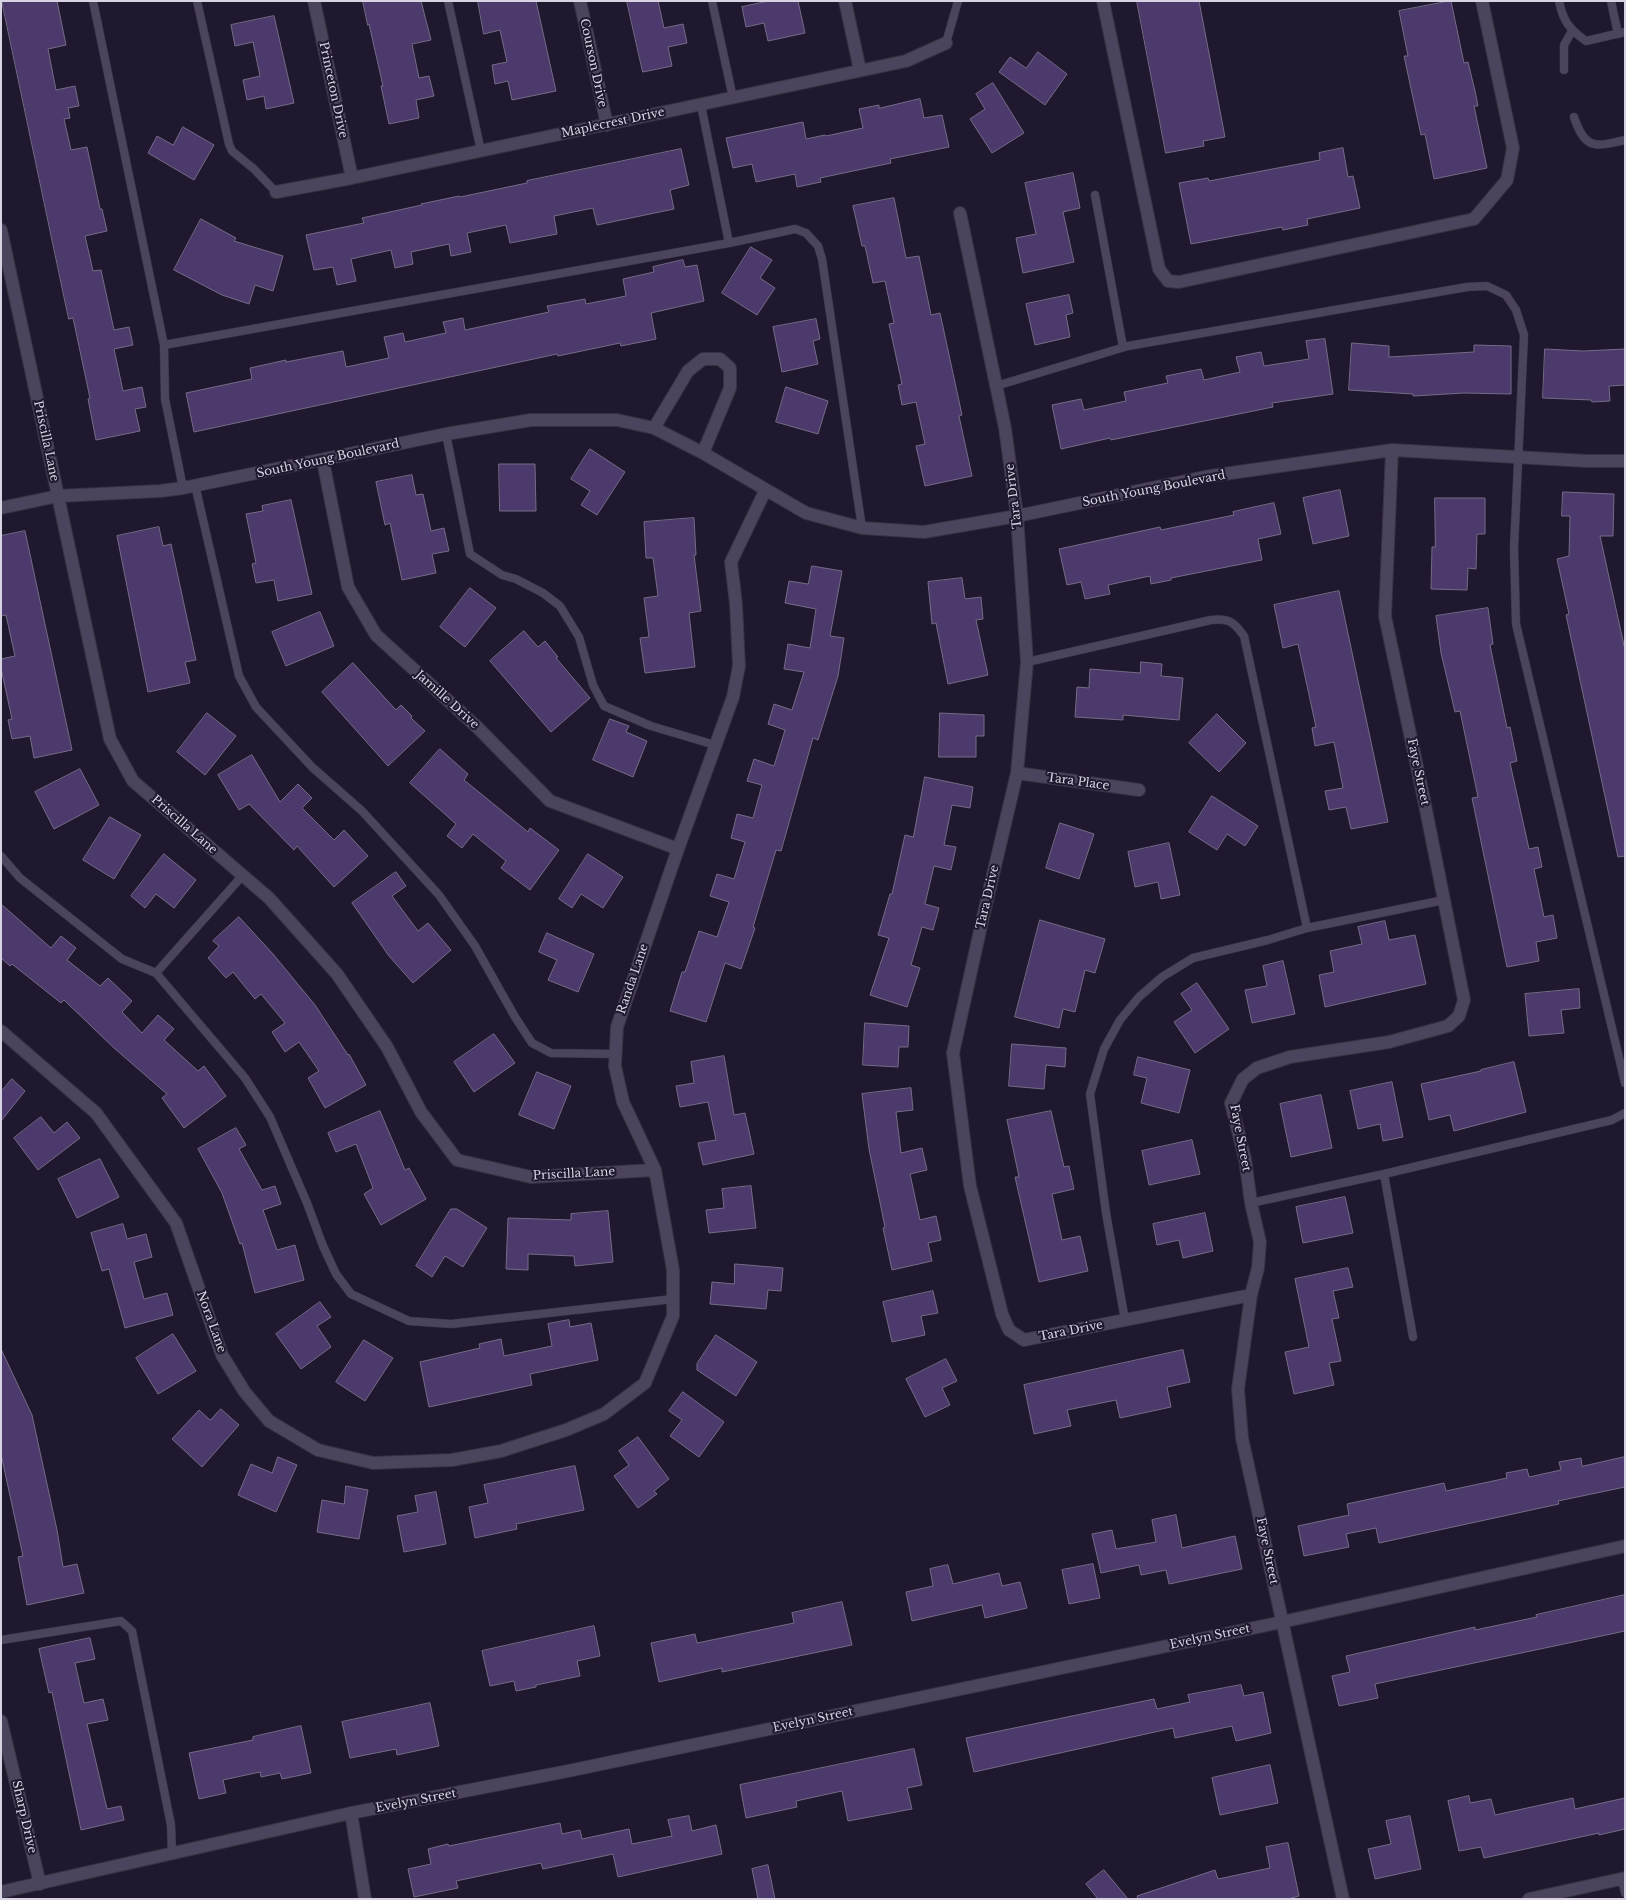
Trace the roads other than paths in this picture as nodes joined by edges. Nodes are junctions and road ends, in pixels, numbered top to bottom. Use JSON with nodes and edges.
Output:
{"nodes":[{"id":1,"x":93,"y":1,"type":"edge"},
{"id":2,"x":197,"y":1,"type":"edge"},
{"id":3,"x":314,"y":1,"type":"edge"},
{"id":4,"x":448,"y":1,"type":"edge"},
{"id":5,"x":580,"y":1,"type":"edge"},
{"id":6,"x":712,"y":1,"type":"edge"},
{"id":7,"x":845,"y":1,"type":"edge"},
{"id":8,"x":958,"y":1,"type":"edge"},
{"id":9,"x":1103,"y":1,"type":"edge"},
{"id":10,"x":1482,"y":1,"type":"edge"},
{"id":11,"x":1558,"y":1,"type":"edge"},
{"id":12,"x":1611,"y":1,"type":"edge"},
{"id":13,"x":1572,"y":31,"type":"junction"},
{"id":14,"x":1621,"y":33,"type":"edge"},
{"id":15,"x":946,"y":43,"type":"joint"},
{"id":16,"x":860,"y":70,"type":"junction"},
{"id":17,"x":1564,"y":70,"type":"dead end"},
{"id":18,"x":733,"y":98,"type":"junction"},
{"id":19,"x":701,"y":105,"type":"junction"},
{"id":20,"x":1574,"y":117,"type":"dead end"},
{"id":21,"x":607,"y":125,"type":"junction"},
{"id":22,"x":1625,"y":140,"type":"edge"},
{"id":23,"x":481,"y":151,"type":"junction"},
{"id":24,"x":352,"y":178,"type":"junction"},
{"id":25,"x":276,"y":192,"type":"joint"},
{"id":26,"x":1095,"y":194,"type":"dead end"},
{"id":27,"x":960,"y":213,"type":"dead end"},
{"id":28,"x":1,"y":230,"type":"edge"},
{"id":29,"x":729,"y":243,"type":"junction"},
{"id":30,"x":164,"y":344,"type":"junction"},
{"id":31,"x":1123,"y":347,"type":"junction"},
{"id":32,"x":996,"y":386,"type":"junction"},
{"id":33,"x":654,"y":428,"type":"junction"},
{"id":34,"x":446,"y":434,"type":"junction"},
{"id":35,"x":1392,"y":450,"type":"junction"},
{"id":36,"x":703,"y":453,"type":"junction"},
{"id":37,"x":1519,"y":457,"type":"junction"},
{"id":38,"x":323,"y":460,"type":"junction"},
{"id":39,"x":1625,"y":461,"type":"edge"},
{"id":40,"x":189,"y":487,"type":"junction"},
{"id":41,"x":765,"y":491,"type":"junction"},
{"id":42,"x":58,"y":496,"type":"junction"},
{"id":43,"x":1,"y":508,"type":"edge"},
{"id":44,"x":1017,"y":516,"type":"junction"},
{"id":45,"x":862,"y":528,"type":"junction"},
{"id":46,"x":1027,"y":662,"type":"junction"},
{"id":47,"x":715,"y":745,"type":"junction"},
{"id":48,"x":1017,"y":773,"type":"junction"},
{"id":49,"x":1139,"y":790,"type":"dead end"},
{"id":50,"x":678,"y":849,"type":"junction"},
{"id":51,"x":1,"y":856,"type":"edge"},
{"id":52,"x":243,"y":875,"type":"junction"},
{"id":53,"x":1444,"y":900,"type":"junction"},
{"id":54,"x":1307,"y":928,"type":"junction"},
{"id":55,"x":156,"y":973,"type":"junction"},
{"id":56,"x":1,"y":1031,"type":"edge"},
{"id":57,"x":615,"y":1054,"type":"junction"},
{"id":58,"x":1625,"y":1083,"type":"edge"},
{"id":59,"x":1625,"y":1112,"type":"edge"},
{"id":60,"x":655,"y":1170,"type":"junction"},
{"id":61,"x":1384,"y":1174,"type":"junction"},
{"id":62,"x":1251,"y":1203,"type":"junction"},
{"id":63,"x":1251,"y":1295,"type":"junction"},
{"id":64,"x":673,"y":1299,"type":"junction"},
{"id":65,"x":1125,"y":1320,"type":"junction"},
{"id":66,"x":1413,"y":1337,"type":"dead end"},
{"id":67,"x":566,"y":1430,"type":"joint"},
{"id":68,"x":1625,"y":1546,"type":"edge"},
{"id":69,"x":1282,"y":1622,"type":"junction"},
{"id":70,"x":1,"y":1640,"type":"edge"},
{"id":71,"x":1,"y":1721,"type":"edge"},
{"id":72,"x":351,"y":1813,"type":"junction"},
{"id":73,"x":172,"y":1854,"type":"junction"},
{"id":74,"x":1623,"y":1878,"type":"edge"},
{"id":75,"x":40,"y":1884,"type":"junction"},
{"id":76,"x":1,"y":1892,"type":"edge"},
{"id":77,"x":1625,"y":1893,"type":"edge"},
{"id":78,"x":365,"y":1899,"type":"edge"},
{"id":79,"x":1342,"y":1899,"type":"edge"},
{"id":80,"x":1529,"y":1899,"type":"edge"}],
"edges":[{"from":1,"to":30,"type":"lane"},
{"from":2,"to":25,"type":"lane"},
{"from":3,"to":24,"type":"street","name":"Princeton Drive"},
{"from":4,"to":23,"type":"lane"},
{"from":5,"to":21,"type":"street","name":"Courson Drive"},
{"from":6,"to":18,"type":"lane"},
{"from":7,"to":16,"type":"street"},
{"from":8,"to":15,"type":"lane"},
{"from":9,"to":10,"type":"street"},
{"from":11,"to":13,"type":"lane"},
{"from":12,"to":14,"type":"lane"},
{"from":13,"to":14,"type":"lane"},
{"from":13,"to":17,"type":"lane"},
{"from":15,"to":16,"type":"street","name":"Maplecrest Drive"},
{"from":16,"to":18,"type":"street","name":"Maplecrest Drive"},
{"from":18,"to":19,"type":"street","name":"Maplecrest Drive"},
{"from":19,"to":21,"type":"street","name":"Maplecrest Drive"},
{"from":19,"to":29,"type":"lane"},
{"from":20,"to":22,"type":"lane"},
{"from":21,"to":23,"type":"street","name":"Maplecrest Drive"},
{"from":23,"to":24,"type":"street","name":"Maplecrest Drive"},
{"from":24,"to":25,"type":"street","name":"Maplecrest Drive"},
{"from":26,"to":31,"type":"lane"},
{"from":27,"to":32,"type":"street","name":"Tara Drive"},
{"from":28,"to":42,"type":"street","name":"Priscilla Lane"},
{"from":29,"to":30,"type":"lane"},
{"from":29,"to":45,"type":"lane"},
{"from":30,"to":40,"type":"lane"},
{"from":31,"to":32,"type":"lane"},
{"from":31,"to":37,"type":"lane"},
{"from":32,"to":44,"type":"street","name":"Tara Drive"},
{"from":33,"to":34,"type":"street","name":"South Young Boulevard"},
{"from":33,"to":36,"type":"street","name":"South Young Boulevard"},
{"from":33,"to":36,"type":"street"},
{"from":34,"to":38,"type":"street","name":"South Young Boulevard"},
{"from":34,"to":47,"type":"lane"},
{"from":35,"to":37,"type":"street","name":"South Young Boulevard"},
{"from":35,"to":44,"type":"street","name":"South Young Boulevard"},
{"from":35,"to":53,"type":"street","name":"Faye Street"},
{"from":36,"to":41,"type":"street","name":"South Young Boulevard"},
{"from":37,"to":39,"type":"street","name":"South Young Boulevard"},
{"from":37,"to":58,"type":"lane"},
{"from":38,"to":40,"type":"street","name":"South Young Boulevard"},
{"from":38,"to":50,"type":"street","name":"Jamille Drive"},
{"from":40,"to":42,"type":"street","name":"South Young Boulevard"},
{"from":40,"to":57,"type":"lane"},
{"from":41,"to":45,"type":"street","name":"South Young Boulevard"},
{"from":41,"to":47,"type":"street","name":"Randa Lane"},
{"from":42,"to":43,"type":"street","name":"South Young Boulevard"},
{"from":42,"to":52,"type":"street","name":"Priscilla Lane"},
{"from":44,"to":45,"type":"street","name":"South Young Boulevard"},
{"from":44,"to":46,"type":"street","name":"Tara Drive"},
{"from":46,"to":48,"type":"street","name":"Tara Drive"},
{"from":46,"to":54,"type":"lane"},
{"from":47,"to":50,"type":"street","name":"Randa Lane"},
{"from":48,"to":49,"type":"street","name":"Tara Place"},
{"from":48,"to":65,"type":"street","name":"Tara Drive"},
{"from":50,"to":57,"type":"street","name":"Randa Lane"},
{"from":51,"to":55,"type":"lane"},
{"from":52,"to":55,"type":"lane"},
{"from":52,"to":60,"type":"street","name":"Priscilla Lane"},
{"from":53,"to":54,"type":"lane"},
{"from":53,"to":62,"type":"street","name":"Faye Street"},
{"from":54,"to":65,"type":"lane"},
{"from":55,"to":64,"type":"lane"},
{"from":56,"to":67,"type":"street","name":"Nora Lane"},
{"from":57,"to":60,"type":"street","name":"Randa Lane"},
{"from":59,"to":61,"type":"lane"},
{"from":60,"to":64,"type":"street","name":"Randa Lane"},
{"from":61,"to":62,"type":"lane"},
{"from":61,"to":66,"type":"lane"},
{"from":62,"to":63,"type":"street","name":"Faye Street"},
{"from":63,"to":65,"type":"street","name":"Tara Drive"},
{"from":63,"to":69,"type":"street","name":"Faye Street"},
{"from":64,"to":67,"type":"street","name":"Randa Lane"},
{"from":68,"to":69,"type":"street","name":"Evelyn Street"},
{"from":69,"to":72,"type":"street","name":"Evelyn Street"},
{"from":69,"to":79,"type":"street","name":"Faye Street"},
{"from":70,"to":73,"type":"lane"},
{"from":71,"to":75,"type":"street","name":"Sharp Drive"},
{"from":72,"to":73,"type":"street","name":"Evelyn Street"},
{"from":72,"to":78,"type":"street"},
{"from":73,"to":75,"type":"street","name":"Evelyn Street"},
{"from":74,"to":77,"type":"lane"},
{"from":74,"to":80,"type":"street"},
{"from":75,"to":76,"type":"street","name":"Evelyn Street"}]}
